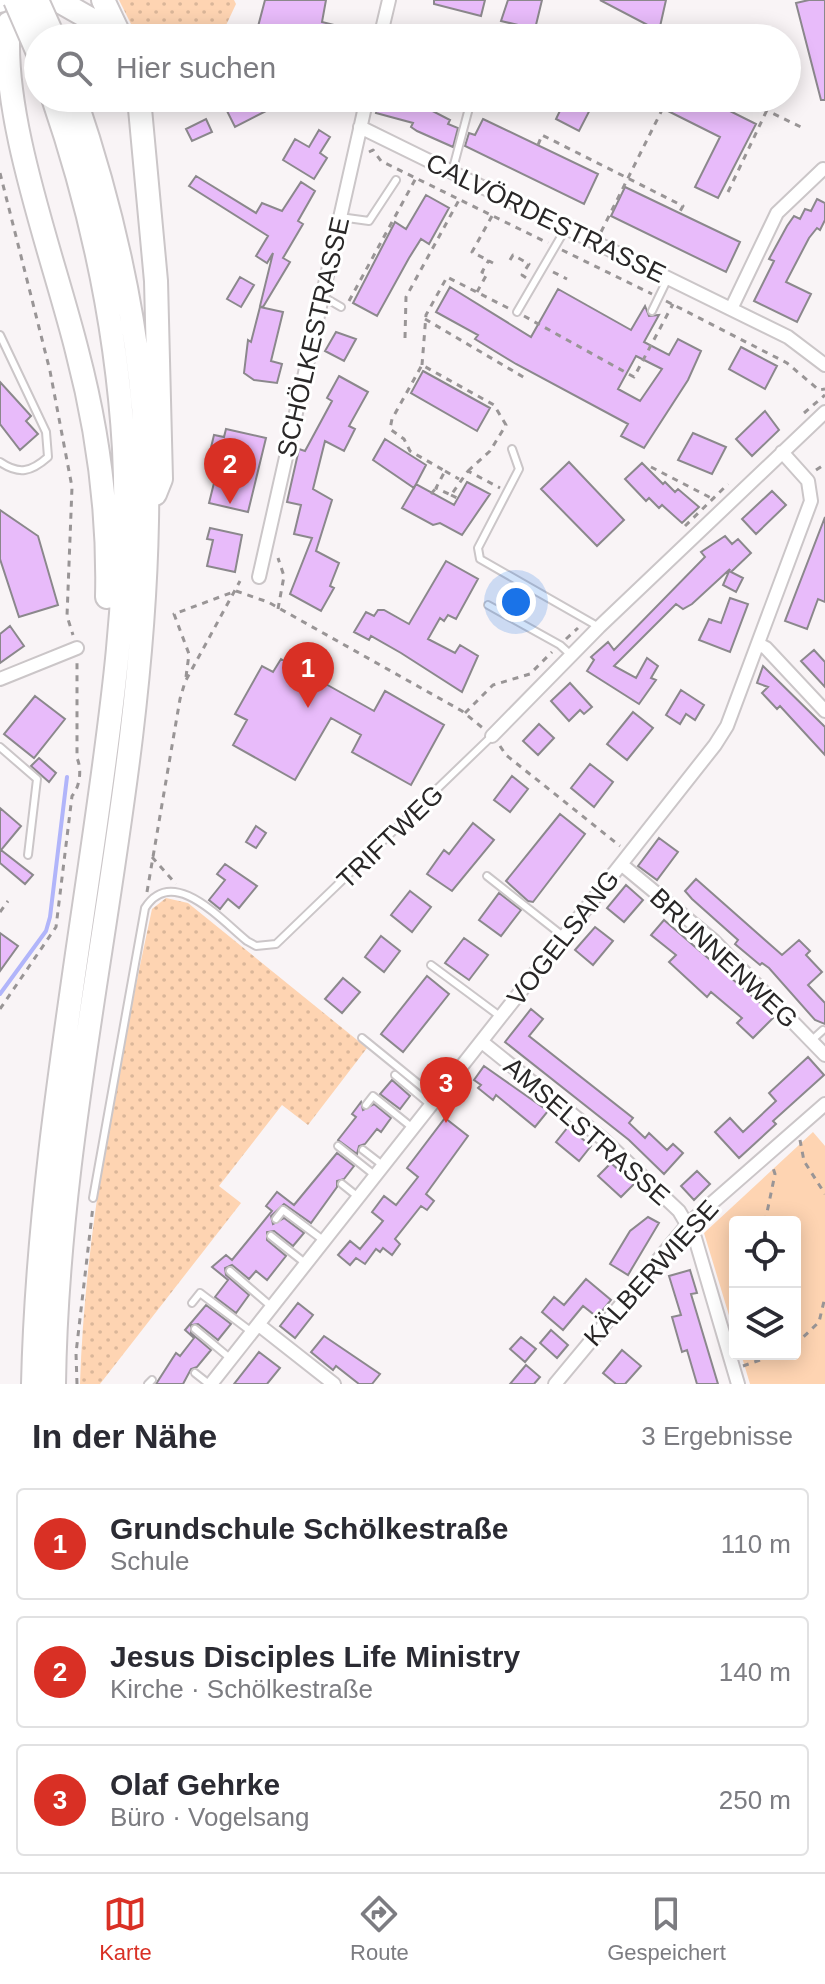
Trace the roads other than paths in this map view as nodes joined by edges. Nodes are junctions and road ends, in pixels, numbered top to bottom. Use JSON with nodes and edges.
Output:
{"nodes":[{"id":1,"x":15,"y":0,"type":"edge"},
{"id":2,"x":25,"y":0,"type":"edge"},
{"id":3,"x":37,"y":0,"type":"edge"},
{"id":4,"x":45,"y":0,"type":"edge"},
{"id":5,"x":57,"y":0,"type":"edge"},
{"id":6,"x":103,"y":0,"type":"edge"},
{"id":7,"x":389,"y":0,"type":"edge"},
{"id":8,"x":25,"y":24,"type":"edge"},
{"id":9,"x":48,"y":24,"type":"edge"},
{"id":10,"x":94,"y":24,"type":"edge"},
{"id":11,"x":114,"y":24,"type":"edge"},
{"id":12,"x":383,"y":24,"type":"edge"},
{"id":13,"x":5,"y":26,"type":"edge"},
{"id":14,"x":57,"y":112,"type":"edge"},
{"id":15,"x":80,"y":112,"type":"edge"},
{"id":16,"x":141,"y":112,"type":"edge"},
{"id":17,"x":364,"y":112,"type":"edge"},
{"id":18,"x":468,"y":112,"type":"edge"},
{"id":19,"x":4,"y":124,"type":"edge"},
{"id":20,"x":360,"y":127,"type":"junction"},
{"id":21,"x":823,"y":169,"type":"dead end"},
{"id":22,"x":452,"y":172,"type":"junction"},
{"id":23,"x":396,"y":180,"type":"dead end"},
{"id":24,"x":340,"y":217,"type":"junction"},
{"id":25,"x":566,"y":228,"type":"junction"},
{"id":26,"x":668,"y":278,"type":"junction"},
{"id":27,"x":322,"y":296,"type":"junction"},
{"id":28,"x":341,"y":307,"type":"road end"},
{"id":29,"x":731,"y":309,"type":"junction"},
{"id":30,"x":652,"y":311,"type":"dead end"},
{"id":31,"x":517,"y":312,"type":"road end"},
{"id":32,"x":0,"y":335,"type":"edge"},
{"id":33,"x":825,"y":365,"type":"edge"},
{"id":34,"x":825,"y":412,"type":"edge"},
{"id":35,"x":512,"y":449,"type":"dead end"},
{"id":36,"x":782,"y":452,"type":"junction"},
{"id":37,"x":0,"y":462,"type":"edge"},
{"id":38,"x":147,"y":518,"type":"junction"},
{"id":39,"x":259,"y":577,"type":"dead end"},
{"id":40,"x":488,"y":605,"type":"dead end"},
{"id":41,"x":599,"y":627,"type":"junction"},
{"id":42,"x":758,"y":644,"type":"junction"},
{"id":43,"x":77,"y":648,"type":"road end"},
{"id":44,"x":571,"y":655,"type":"junction"},
{"id":45,"x":0,"y":679,"type":"edge"},
{"id":46,"x":825,"y":711,"type":"edge"},
{"id":47,"x":111,"y":717,"type":"junction"},
{"id":48,"x":495,"y":740,"type":"joint"},
{"id":49,"x":0,"y":747,"type":"edge"},
{"id":50,"x":28,"y":855,"type":"dead end"},
{"id":51,"x":621,"y":864,"type":"junction"},
{"id":52,"x":487,"y":876,"type":"dead end"},
{"id":53,"x":564,"y":936,"type":"junction"},
{"id":54,"x":431,"y":965,"type":"dead end"},
{"id":55,"x":501,"y":1017,"type":"junction"},
{"id":56,"x":823,"y":1030,"type":"edge"},
{"id":57,"x":362,"y":1038,"type":"dead end"},
{"id":58,"x":812,"y":1040,"type":"junction"},
{"id":59,"x":482,"y":1042,"type":"junction"},
{"id":60,"x":825,"y":1055,"type":"edge"},
{"id":61,"x":395,"y":1075,"type":"dead end"},
{"id":62,"x":435,"y":1102,"type":"junction"},
{"id":63,"x":825,"y":1104,"type":"edge"},
{"id":64,"x":366,"y":1105,"type":"dead end"},
{"id":65,"x":414,"y":1129,"type":"junction"},
{"id":66,"x":338,"y":1146,"type":"dead end"},
{"id":67,"x":363,"y":1150,"type":"dead end"},
{"id":68,"x":381,"y":1172,"type":"junction"},
{"id":69,"x":342,"y":1184,"type":"dead end"},
{"id":70,"x":93,"y":1198,"type":"road end"},
{"id":71,"x":360,"y":1199,"type":"junction"},
{"id":72,"x":276,"y":1219,"type":"dead end"},
{"id":73,"x":688,"y":1224,"type":"junction"},
{"id":74,"x":271,"y":1236,"type":"dead end"},
{"id":75,"x":326,"y":1242,"type":"junction"},
{"id":76,"x":308,"y":1265,"type":"junction"},
{"id":77,"x":230,"y":1271,"type":"dead end"},
{"id":78,"x":192,"y":1303,"type":"dead end"},
{"id":79,"x":273,"y":1308,"type":"junction"},
{"id":80,"x":195,"y":1329,"type":"dead end"},
{"id":81,"x":256,"y":1329,"type":"junction"},
{"id":82,"x":231,"y":1359,"type":"junction"},
{"id":83,"x":195,"y":1373,"type":"dead end"},
{"id":84,"x":33,"y":1384,"type":"edge"},
{"id":85,"x":54,"y":1384,"type":"edge"},
{"id":86,"x":210,"y":1384,"type":"edge"},
{"id":87,"x":334,"y":1384,"type":"edge"},
{"id":88,"x":555,"y":1384,"type":"edge"},
{"id":89,"x":738,"y":1384,"type":"edge"}],
"edges":[{"from":1,"to":8,"type":"highway","bridge":true},
{"from":2,"to":13,"type":"main road"},
{"from":3,"to":9,"type":"highway","bridge":true},
{"from":4,"to":13,"type":"main road"},
{"from":5,"to":10,"type":"highway"},
{"from":6,"to":11,"type":"highway"},
{"from":7,"to":12,"type":"street"},
{"from":13,"to":19,"type":"highway"},
{"from":14,"to":47,"type":"highway"},
{"from":15,"to":38,"type":"highway"},
{"from":16,"to":38,"type":"highway"},
{"from":17,"to":20,"type":"street","name":"SCHÖLKESTRASSE"},
{"from":18,"to":22,"type":"lane"},
{"from":19,"to":47,"type":"highway"},
{"from":20,"to":22,"type":"street","name":"CALVÖRDESTRASSE"},
{"from":20,"to":24,"type":"street","name":"SCHÖLKESTRASSE"},
{"from":21,"to":29,"type":"street"},
{"from":22,"to":25,"type":"street","name":"CALVÖRDESTRASSE"},
{"from":23,"to":24,"type":"lane"},
{"from":24,"to":27,"type":"street","name":"SCHÖLKESTRASSE"},
{"from":25,"to":26,"type":"street","name":"CALVÖRDESTRASSE"},
{"from":25,"to":31,"type":"lane"},
{"from":26,"to":29,"type":"street","name":"CALVÖRDESTRASSE"},
{"from":26,"to":30,"type":"lane"},
{"from":27,"to":28,"type":"lane"},
{"from":27,"to":39,"type":"street","name":"SCHÖLKESTRASSE"},
{"from":29,"to":33,"type":"street","name":"CALVÖRDESTRASSE"},
{"from":32,"to":37,"type":"lane"},
{"from":34,"to":36,"type":"street","name":"TRIFTWEG"},
{"from":35,"to":41,"type":"lane"},
{"from":36,"to":41,"type":"street","name":"TRIFTWEG"},
{"from":36,"to":42,"type":"street","name":"VOGELSANG"},
{"from":38,"to":85,"type":"highway"},
{"from":40,"to":44,"type":"lane"},
{"from":41,"to":44,"type":"street","name":"TRIFTWEG"},
{"from":42,"to":46,"type":"street"},
{"from":42,"to":51,"type":"street","name":"VOGELSANG"},
{"from":43,"to":45,"type":"street"},
{"from":44,"to":48,"type":"street","name":"TRIFTWEG"},
{"from":47,"to":84,"type":"highway"},
{"from":48,"to":70,"type":"lane","name":"TRIFTWEG"},
{"from":49,"to":50,"type":"lane"},
{"from":51,"to":53,"type":"street","name":"VOGELSANG"},
{"from":51,"to":58,"type":"street","name":"BRUNNENWEG"},
{"from":52,"to":53,"type":"lane"},
{"from":53,"to":55,"type":"street","name":"VOGELSANG"},
{"from":54,"to":55,"type":"lane"},
{"from":55,"to":59,"type":"street","name":"VOGELSANG"},
{"from":56,"to":58,"type":"lane"},
{"from":57,"to":62,"type":"lane"},
{"from":58,"to":60,"type":"street","name":"BRUNNENWEG"},
{"from":59,"to":62,"type":"street","name":"VOGELSANG"},
{"from":59,"to":73,"type":"street","name":"AMSELSTRASSE"},
{"from":61,"to":62,"type":"lane"},
{"from":62,"to":65,"type":"street","name":"VOGELSANG"},
{"from":63,"to":73,"type":"street","name":"KÄLBERWIESE"},
{"from":64,"to":65,"type":"lane"},
{"from":65,"to":68,"type":"street","name":"VOGELSANG"},
{"from":66,"to":68,"type":"lane"},
{"from":67,"to":68,"type":"lane"},
{"from":68,"to":71,"type":"street","name":"VOGELSANG"},
{"from":69,"to":71,"type":"lane"},
{"from":71,"to":75,"type":"street","name":"VOGELSANG"},
{"from":72,"to":75,"type":"lane"},
{"from":73,"to":88,"type":"street","name":"KÄLBERWIESE"},
{"from":73,"to":89,"type":"street"},
{"from":74,"to":76,"type":"lane"},
{"from":75,"to":76,"type":"street","name":"VOGELSANG"},
{"from":76,"to":79,"type":"street","name":"VOGELSANG"},
{"from":77,"to":79,"type":"lane"},
{"from":78,"to":81,"type":"lane"},
{"from":79,"to":81,"type":"street","name":"VOGELSANG"},
{"from":80,"to":82,"type":"lane"},
{"from":81,"to":82,"type":"street","name":"VOGELSANG"},
{"from":81,"to":87,"type":"street"},
{"from":82,"to":86,"type":"street","name":"VOGELSANG"},
{"from":83,"to":86,"type":"lane"}]}
